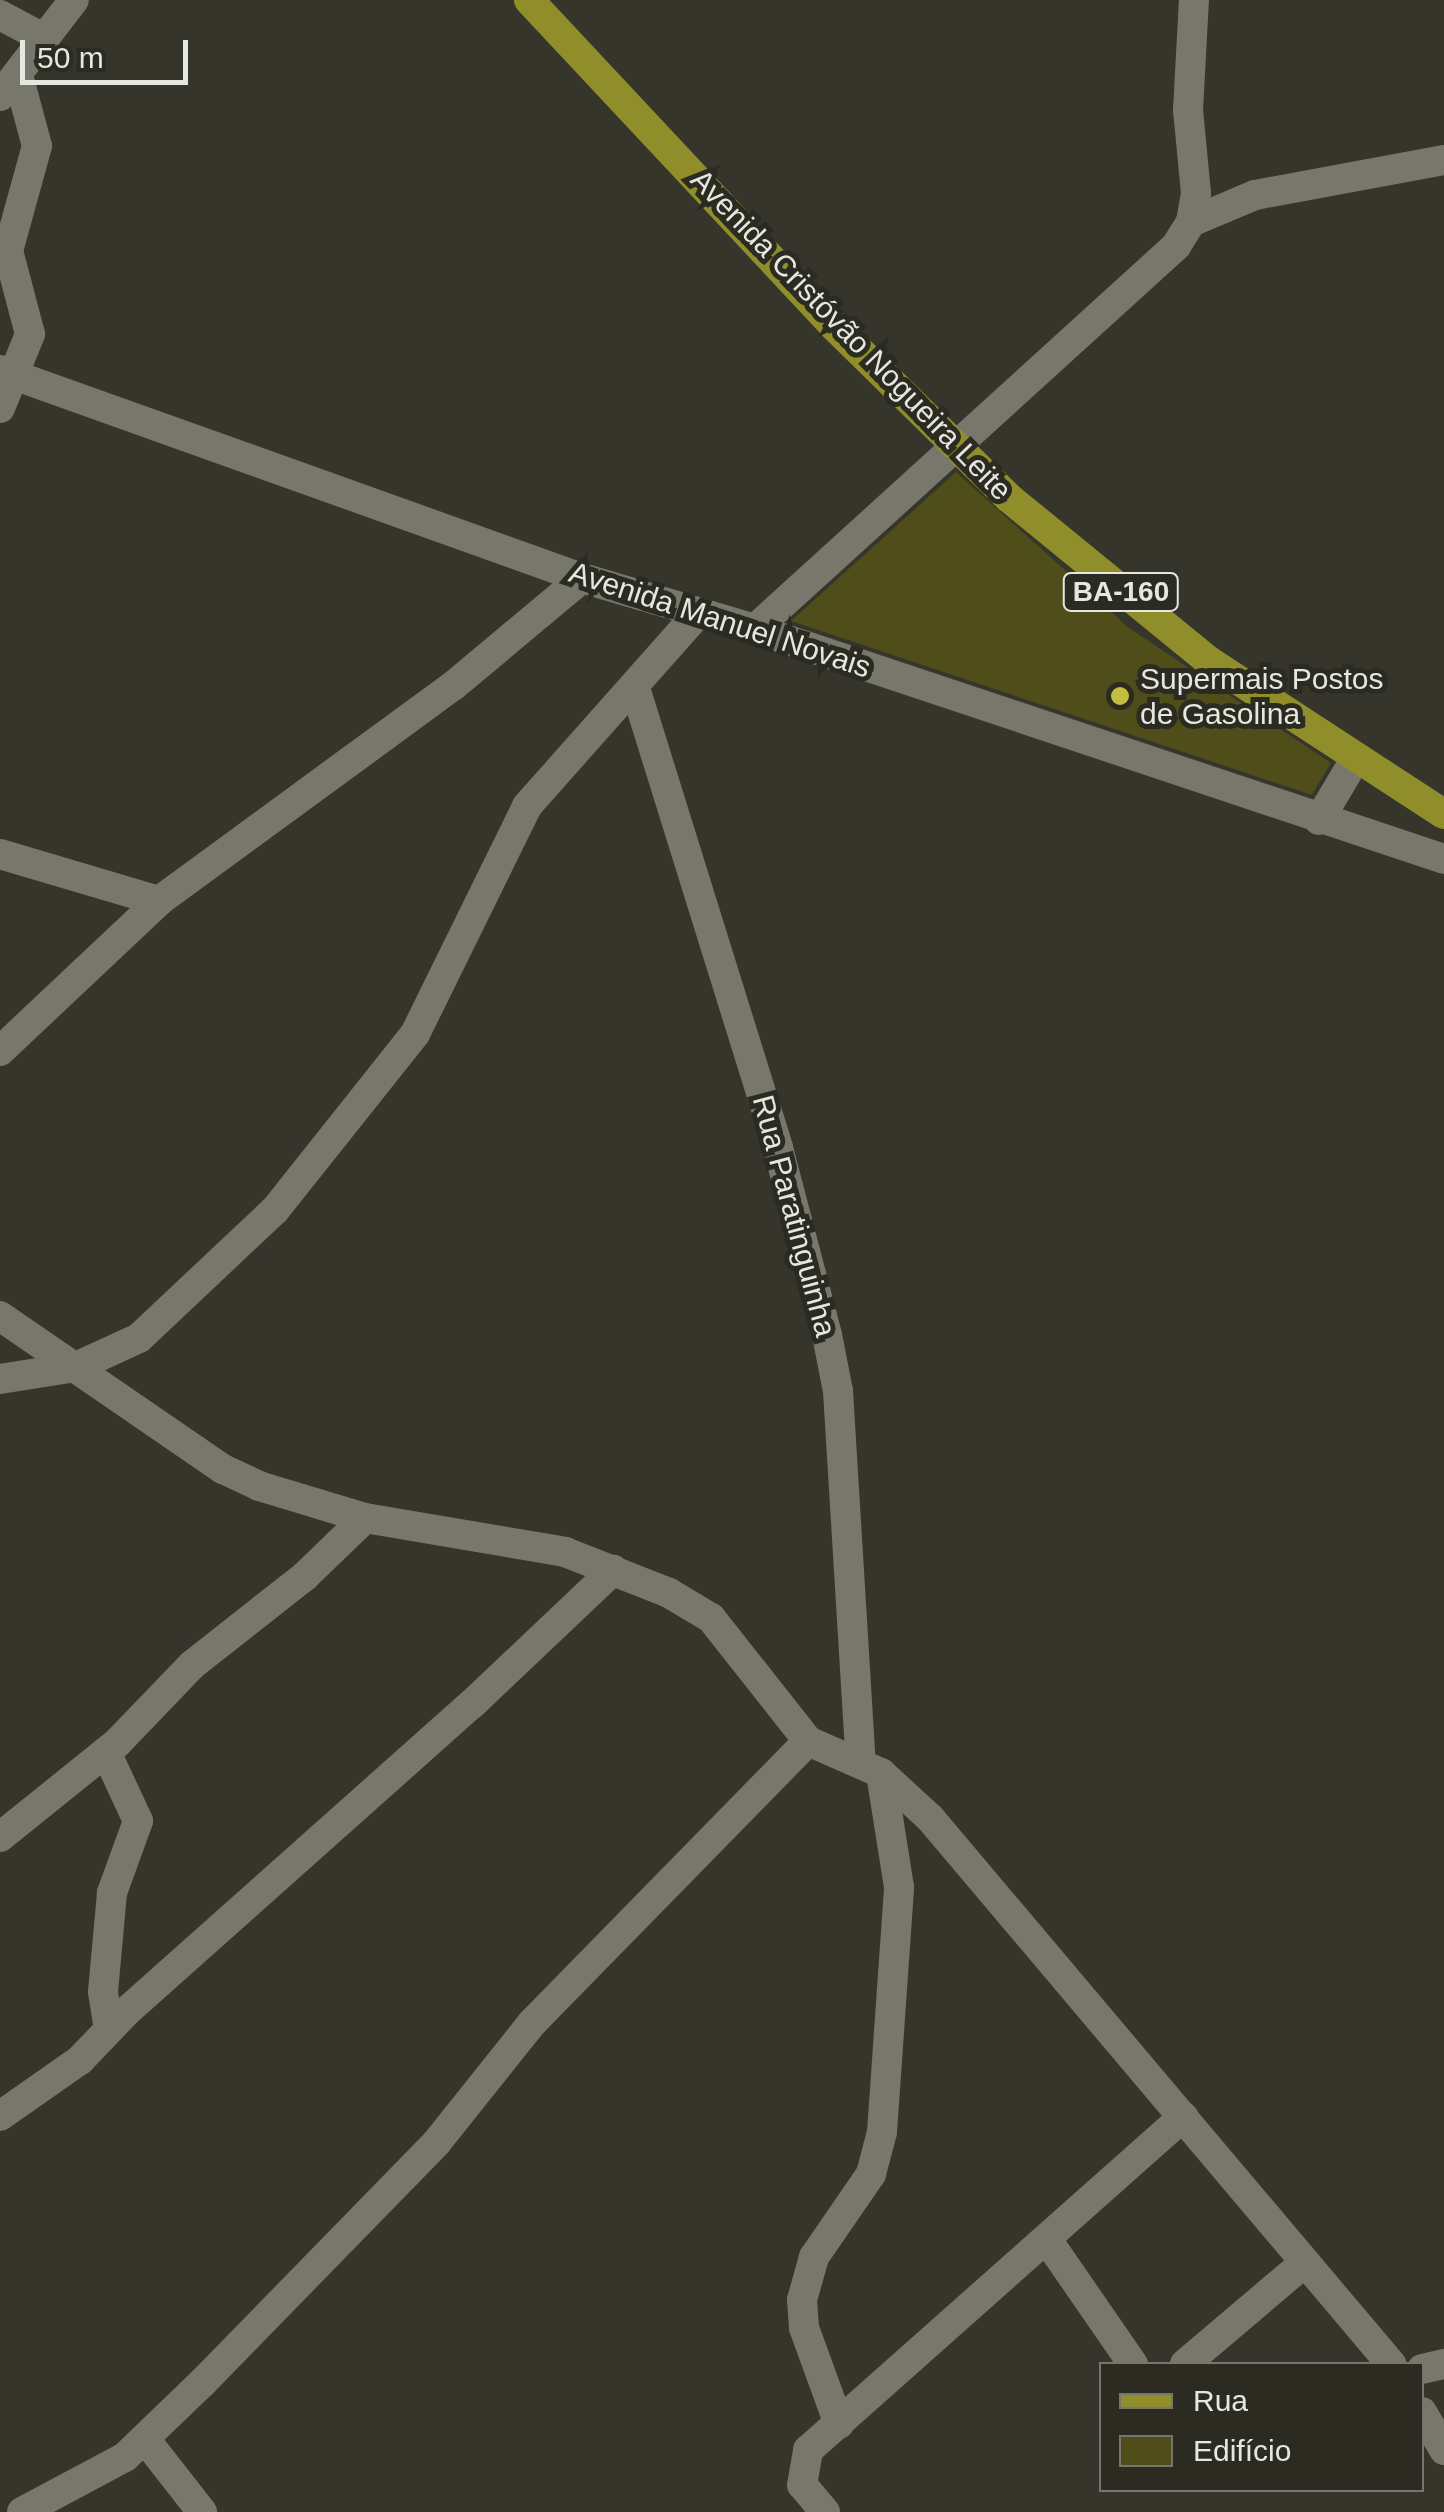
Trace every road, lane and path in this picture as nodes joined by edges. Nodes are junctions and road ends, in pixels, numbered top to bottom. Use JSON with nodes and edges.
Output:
{"nodes":[{"id":1,"x":74,"y":0,"type":"edge"},
{"id":2,"x":530,"y":0,"type":"edge"},
{"id":3,"x":1194,"y":0,"type":"edge"},
{"id":4,"x":0,"y":15,"type":"edge"},
{"id":5,"x":46,"y":39,"type":"junction"},
{"id":6,"x":9,"y":88,"type":"edge"},
{"id":7,"x":1444,"y":160,"type":"edge"},
{"id":8,"x":1191,"y":222,"type":"junction"},
{"id":9,"x":6,"y":372,"type":"edge"},
{"id":10,"x":0,"y":408,"type":"edge"},
{"id":11,"x":954,"y":446,"type":"junction"},
{"id":12,"x":582,"y":578,"type":"junction"},
{"id":13,"x":699,"y":612,"type":"junction"},
{"id":14,"x":755,"y":629,"type":"junction"},
{"id":15,"x":635,"y":688,"type":"junction"},
{"id":16,"x":1356,"y":758,"type":"junction"},
{"id":17,"x":1444,"y":814,"type":"edge"},
{"id":18,"x":1320,"y":820,"type":"junction"},
{"id":19,"x":0,"y":854,"type":"edge"},
{"id":20,"x":1444,"y":859,"type":"edge"},
{"id":21,"x":160,"y":901,"type":"junction"},
{"id":22,"x":0,"y":1051,"type":"edge"},
{"id":23,"x":0,"y":1316,"type":"edge"},
{"id":24,"x":76,"y":1366,"type":"junction"},
{"id":25,"x":0,"y":1379,"type":"edge"},
{"id":26,"x":365,"y":1518,"type":"junction"},
{"id":27,"x":612,"y":1570,"type":"junction"},
{"id":28,"x":808,"y":1740,"type":"junction"},
{"id":29,"x":106,"y":1752,"type":"junction"},
{"id":30,"x":871,"y":1767,"type":"junction"},
{"id":31,"x":0,"y":1837,"type":"edge"},
{"id":32,"x":108,"y":2029,"type":"junction"},
{"id":33,"x":0,"y":2116,"type":"edge"},
{"id":34,"x":1183,"y":2117,"type":"junction"},
{"id":35,"x":1048,"y":2241,"type":"junction"},
{"id":36,"x":1304,"y":2263,"type":"junction"},
{"id":37,"x":1132,"y":2362,"type":"edge"},
{"id":38,"x":1187,"y":2362,"type":"edge"},
{"id":39,"x":1389,"y":2362,"type":"edge"},
{"id":40,"x":1424,"y":2415,"type":"edge"},
{"id":41,"x":839,"y":2424,"type":"junction"},
{"id":42,"x":145,"y":2439,"type":"junction"},
{"id":43,"x":1444,"y":2450,"type":"edge"},
{"id":44,"x":22,"y":2512,"type":"edge"},
{"id":45,"x":202,"y":2512,"type":"edge"},
{"id":46,"x":825,"y":2512,"type":"edge"}],
"edges":[{"from":1,"to":5,"type":"street"},
{"from":2,"to":11,"type":"main road","name":"Avenida Cristóvão Nogueira Leite","number":"BA-160"},
{"from":3,"to":8,"type":"street"},
{"from":4,"to":5,"type":"street"},
{"from":5,"to":6,"type":"street"},
{"from":6,"to":9,"type":"street"},
{"from":7,"to":8,"type":"street"},
{"from":8,"to":11,"type":"street"},
{"from":9,"to":10,"type":"street"},
{"from":9,"to":12,"type":"street","name":"Avenida Manuel Novais"},
{"from":11,"to":14,"type":"street"},
{"from":11,"to":16,"type":"main road","name":"Avenida Cristóvão Nogueira Leite","number":"BA-160"},
{"from":12,"to":13,"type":"street","name":"Avenida Manuel Novais"},
{"from":12,"to":21,"type":"street"},
{"from":13,"to":14,"type":"street","name":"Avenida Manuel Novais"},
{"from":13,"to":15,"type":"street"},
{"from":14,"to":18,"type":"street","name":"Avenida Manuel Novais"},
{"from":15,"to":24,"type":"street"},
{"from":15,"to":30,"type":"street","name":"Rua Paratinguinha"},
{"from":16,"to":17,"type":"main road","name":"Avenida Cristóvão Nogueira Leite","number":"BA-160"},
{"from":16,"to":18,"type":"street"},
{"from":18,"to":20,"type":"street","name":"Avenida Manuel Novais"},
{"from":19,"to":21,"type":"street"},
{"from":21,"to":22,"type":"street"},
{"from":23,"to":24,"type":"street"},
{"from":24,"to":25,"type":"street"},
{"from":24,"to":26,"type":"street"},
{"from":26,"to":27,"type":"street"},
{"from":26,"to":29,"type":"street"},
{"from":27,"to":28,"type":"street"},
{"from":27,"to":32,"type":"street"},
{"from":28,"to":30,"type":"street"},
{"from":28,"to":42,"type":"street"},
{"from":29,"to":31,"type":"street"},
{"from":29,"to":32,"type":"street"},
{"from":30,"to":34,"type":"street"},
{"from":30,"to":41,"type":"street","name":"Rua Paratinguinha"},
{"from":32,"to":33,"type":"street"},
{"from":34,"to":35,"type":"street"},
{"from":34,"to":36,"type":"street"},
{"from":35,"to":37,"type":"street"},
{"from":35,"to":41,"type":"street"},
{"from":36,"to":38,"type":"street"},
{"from":36,"to":39,"type":"street"},
{"from":40,"to":43,"type":"street"},
{"from":41,"to":46,"type":"street"},
{"from":42,"to":44,"type":"street"},
{"from":42,"to":45,"type":"street"}]}
